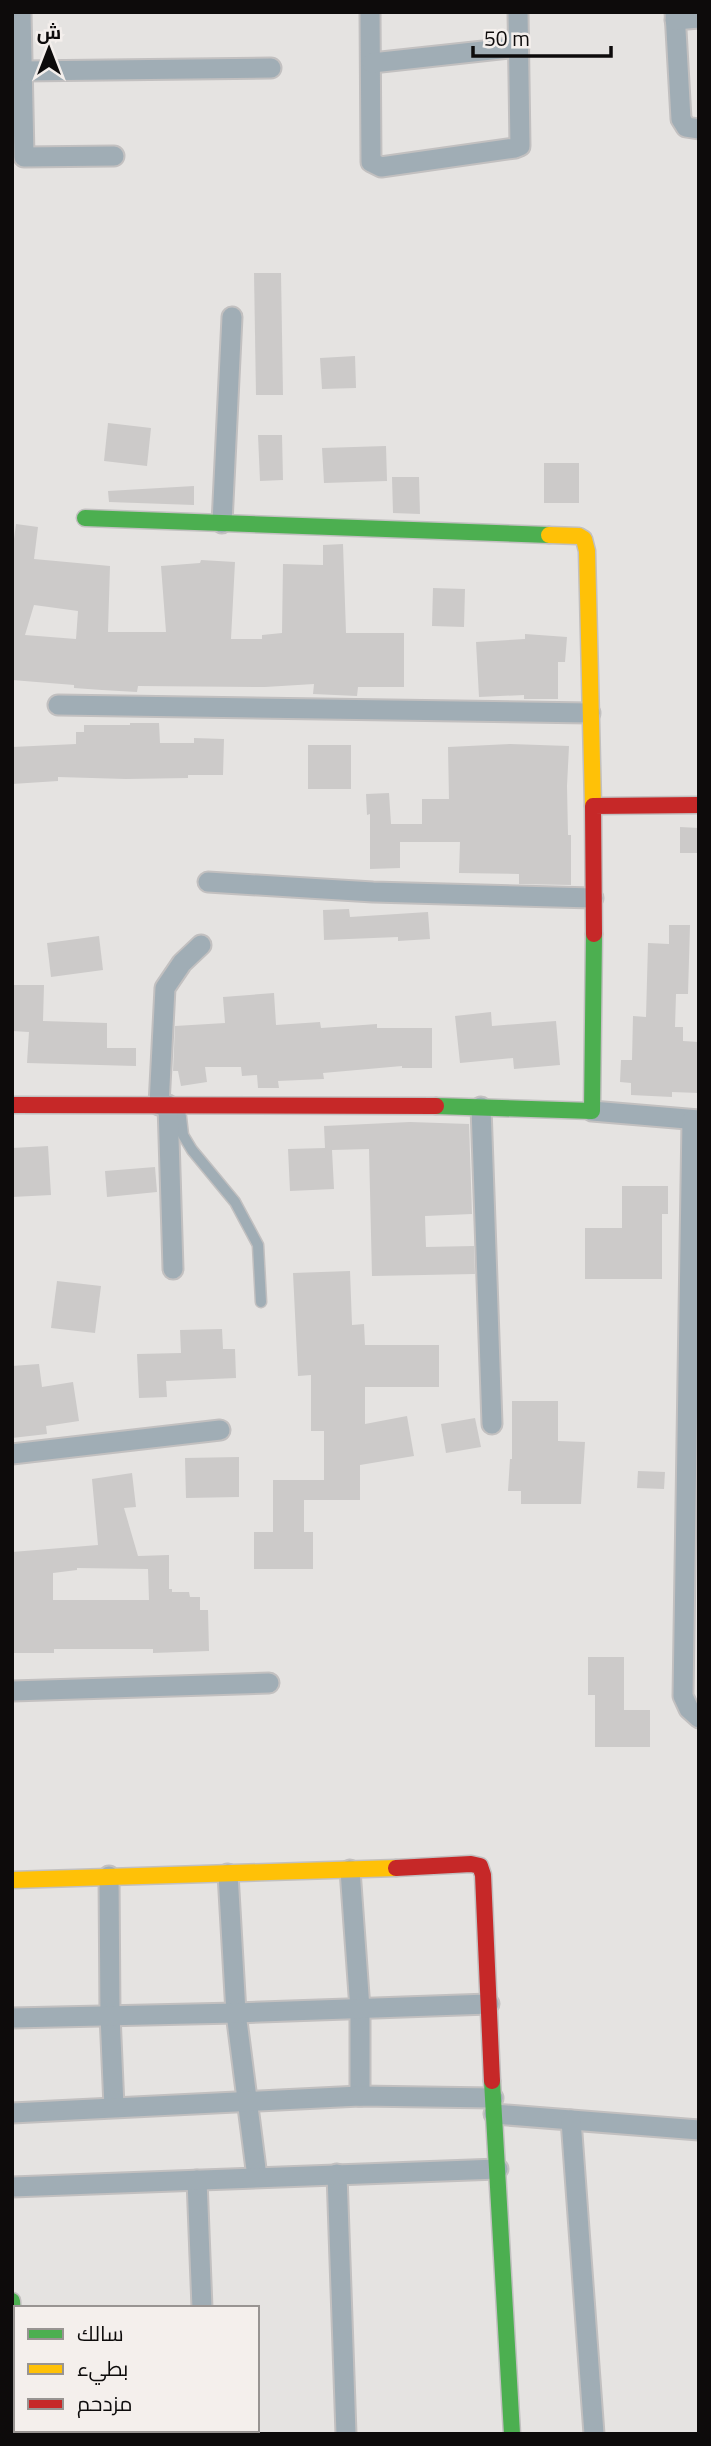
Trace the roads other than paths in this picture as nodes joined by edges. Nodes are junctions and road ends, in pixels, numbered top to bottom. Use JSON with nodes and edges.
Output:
{"nodes":[{"id":1,"x":22,"y":12,"type":"edge"},
{"id":2,"x":370,"y":12,"type":"edge"},
{"id":3,"x":519,"y":12,"type":"edge"},
{"id":4,"x":675,"y":16,"type":"edge"},
{"id":5,"x":699,"y":18,"type":"edge"},
{"id":6,"x":519,"y":47,"type":"junction"},
{"id":7,"x":372,"y":63,"type":"junction"},
{"id":8,"x":271,"y":68,"type":"dead end"},
{"id":9,"x":22,"y":71,"type":"junction"},
{"id":10,"x":699,"y":129,"type":"edge"},
{"id":11,"x":114,"y":156,"type":"dead end"},
{"id":12,"x":232,"y":317,"type":"dead end"},
{"id":13,"x":85,"y":518,"type":"dead end"},
{"id":14,"x":222,"y":523,"type":"junction"},
{"id":15,"x":58,"y":705,"type":"dead end"},
{"id":16,"x":590,"y":713,"type":"junction"},
{"id":17,"x":699,"y":805,"type":"edge"},
{"id":18,"x":593,"y":806,"type":"junction"},
{"id":19,"x":208,"y":882,"type":"dead end"},
{"id":20,"x":593,"y":898,"type":"junction"},
{"id":21,"x":201,"y":945,"type":"dead end"},
{"id":22,"x":12,"y":1105,"type":"edge"},
{"id":23,"x":169,"y":1105,"type":"junction"},
{"id":24,"x":481,"y":1107,"type":"junction"},
{"id":25,"x":592,"y":1111,"type":"junction"},
{"id":26,"x":695,"y":1120,"type":"edge"},
{"id":27,"x":173,"y":1269,"type":"dead end"},
{"id":28,"x":261,"y":1302,"type":"dead end"},
{"id":29,"x":492,"y":1424,"type":"dead end"},
{"id":30,"x":219,"y":1430,"type":"dead end"},
{"id":31,"x":12,"y":1454,"type":"edge"},
{"id":32,"x":269,"y":1683,"type":"dead end"},
{"id":33,"x":12,"y":1691,"type":"edge"},
{"id":34,"x":699,"y":1718,"type":"edge"},
{"id":35,"x":350,"y":1870,"type":"junction"},
{"id":36,"x":228,"y":1874,"type":"junction"},
{"id":37,"x":109,"y":1876,"type":"junction"},
{"id":38,"x":12,"y":1880,"type":"edge"},
{"id":39,"x":489,"y":2004,"type":"junction"},
{"id":40,"x":360,"y":2009,"type":"junction"},
{"id":41,"x":236,"y":2013,"type":"junction"},
{"id":42,"x":110,"y":2015,"type":"junction"},
{"id":43,"x":12,"y":2018,"type":"edge"},
{"id":44,"x":360,"y":2096,"type":"junction"},
{"id":45,"x":247,"y":2100,"type":"junction"},
{"id":46,"x":493,"y":2106,"type":"junction"},
{"id":47,"x":114,"y":2107,"type":"junction"},
{"id":48,"x":12,"y":2113,"type":"edge"},
{"id":49,"x":572,"y":2120,"type":"junction"},
{"id":50,"x":699,"y":2130,"type":"edge"},
{"id":51,"x":498,"y":2169,"type":"junction"},
{"id":52,"x":337,"y":2174,"type":"junction"},
{"id":53,"x":257,"y":2177,"type":"junction"},
{"id":54,"x":197,"y":2180,"type":"junction"},
{"id":55,"x":12,"y":2187,"type":"edge"},
{"id":56,"x":12,"y":2301,"type":"edge"},
{"id":57,"x":202,"y":2306,"type":"edge"},
{"id":58,"x":14,"y":2332,"type":"edge"},
{"id":59,"x":346,"y":2434,"type":"edge"},
{"id":60,"x":512,"y":2434,"type":"edge"},
{"id":61,"x":594,"y":2434,"type":"edge"}],
"edges":[{"from":1,"to":9,"type":"street"},
{"from":2,"to":7,"type":"street"},
{"from":3,"to":6,"type":"street"},
{"from":4,"to":5,"type":"street"},
{"from":4,"to":10,"type":"street"},
{"from":6,"to":7,"type":"street"},
{"from":6,"to":7,"type":"street"},
{"from":8,"to":9,"type":"street"},
{"from":9,"to":11,"type":"street"},
{"from":12,"to":14,"type":"street"},
{"from":13,"to":14,"type":"street"},
{"from":14,"to":16,"type":"street"},
{"from":15,"to":16,"type":"street"},
{"from":16,"to":18,"type":"street"},
{"from":17,"to":18,"type":"street"},
{"from":18,"to":20,"type":"street"},
{"from":19,"to":20,"type":"street"},
{"from":20,"to":25,"type":"street"},
{"from":21,"to":23,"type":"street"},
{"from":22,"to":23,"type":"street"},
{"from":23,"to":24,"type":"street"},
{"from":23,"to":27,"type":"street"},
{"from":23,"to":28,"type":"lane"},
{"from":24,"to":25,"type":"street"},
{"from":24,"to":29,"type":"street"},
{"from":25,"to":26,"type":"street"},
{"from":26,"to":34,"type":"street"},
{"from":30,"to":31,"type":"street"},
{"from":32,"to":33,"type":"street"},
{"from":35,"to":36,"type":"street"},
{"from":35,"to":39,"type":"street"},
{"from":35,"to":40,"type":"street"},
{"from":36,"to":37,"type":"street"},
{"from":36,"to":41,"type":"street"},
{"from":37,"to":38,"type":"street"},
{"from":37,"to":42,"type":"street"},
{"from":39,"to":40,"type":"street"},
{"from":39,"to":46,"type":"street"},
{"from":40,"to":41,"type":"street"},
{"from":40,"to":44,"type":"street"},
{"from":41,"to":42,"type":"street"},
{"from":41,"to":45,"type":"street"},
{"from":42,"to":43,"type":"street"},
{"from":42,"to":47,"type":"street"},
{"from":44,"to":45,"type":"street"},
{"from":44,"to":46,"type":"street"},
{"from":45,"to":47,"type":"street"},
{"from":45,"to":53,"type":"street"},
{"from":46,"to":49,"type":"street"},
{"from":46,"to":51,"type":"street"},
{"from":47,"to":48,"type":"street"},
{"from":49,"to":50,"type":"street"},
{"from":49,"to":61,"type":"street"},
{"from":51,"to":52,"type":"street"},
{"from":51,"to":60,"type":"street"},
{"from":52,"to":53,"type":"street"},
{"from":52,"to":59,"type":"street"},
{"from":53,"to":54,"type":"street"},
{"from":54,"to":55,"type":"street"},
{"from":54,"to":57,"type":"street"},
{"from":56,"to":58,"type":"street"}]}
